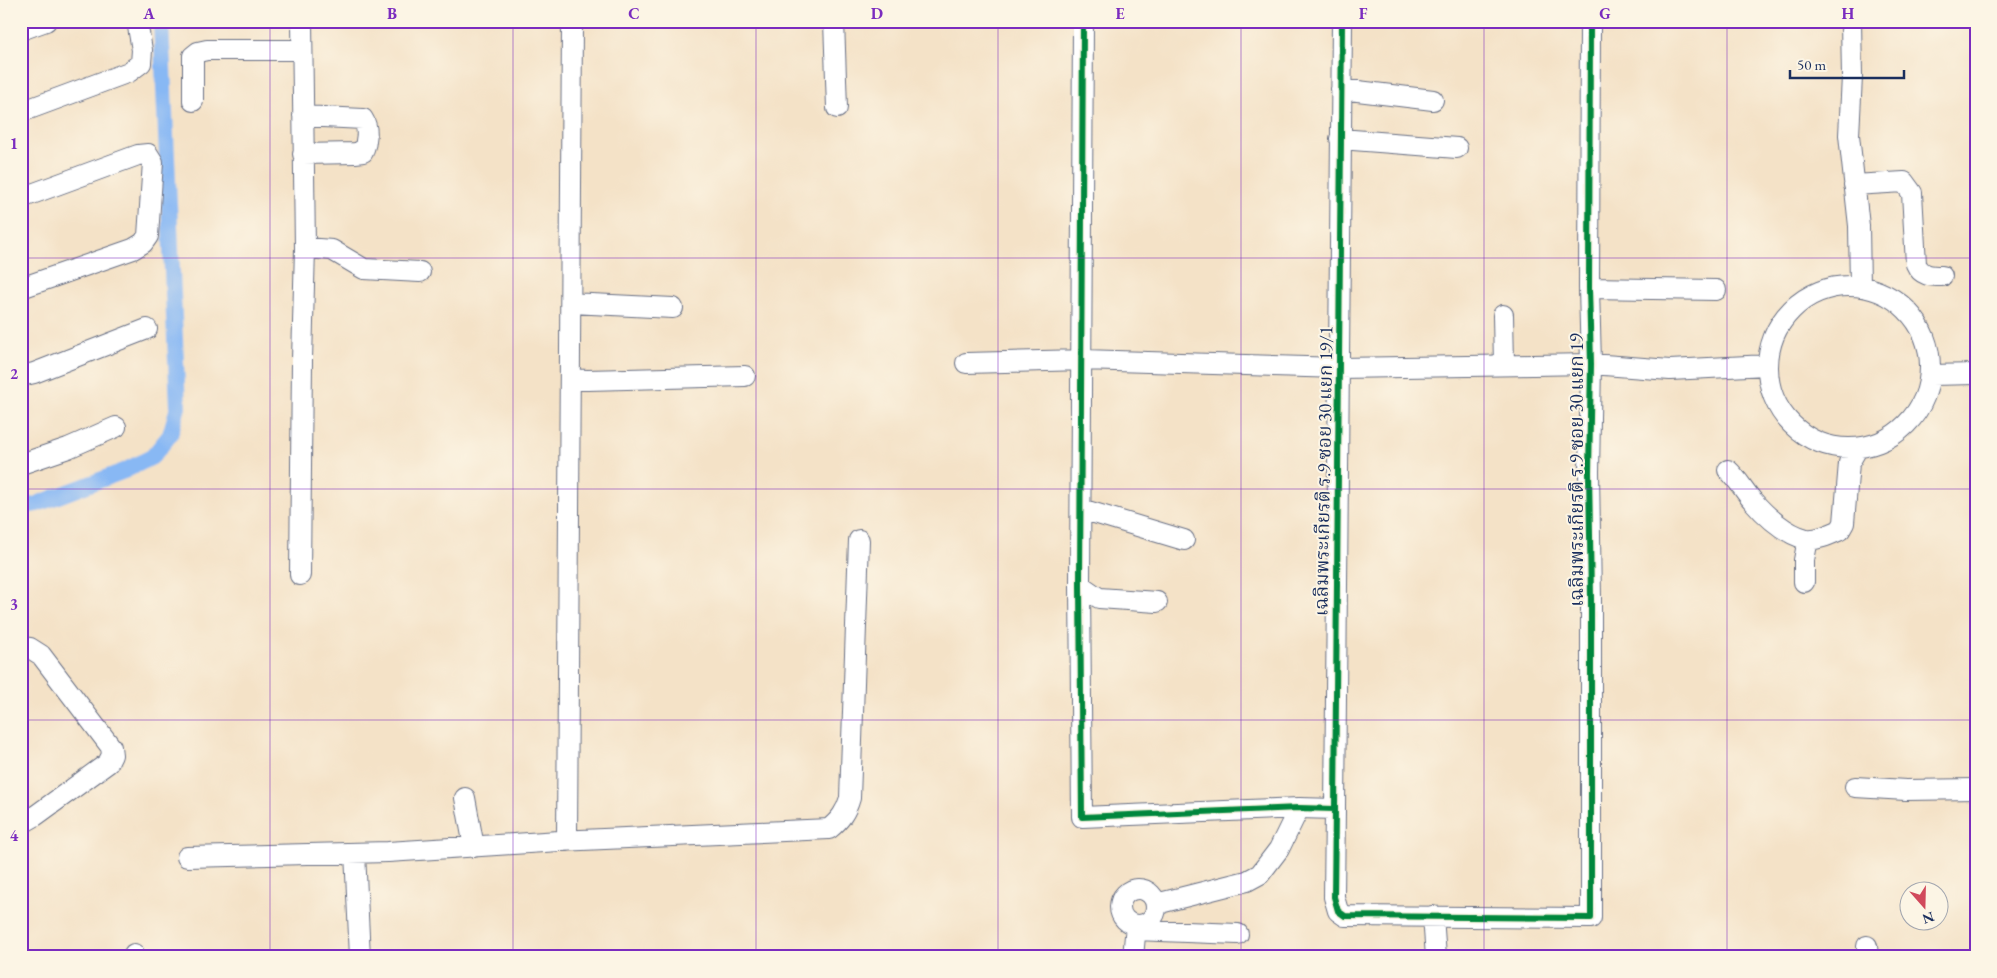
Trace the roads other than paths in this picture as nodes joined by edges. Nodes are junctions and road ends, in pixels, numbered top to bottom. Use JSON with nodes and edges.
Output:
{"nodes":[{"id":1,"x":46,"y":21,"type":"edge"},
{"id":2,"x":138,"y":21,"type":"edge"},
{"id":3,"x":302,"y":21,"type":"edge"},
{"id":4,"x":572,"y":21,"type":"edge"},
{"id":5,"x":834,"y":21,"type":"edge"},
{"id":6,"x":1083,"y":21,"type":"edge"},
{"id":7,"x":1342,"y":21,"type":"edge"},
{"id":8,"x":1590,"y":21,"type":"edge"},
{"id":9,"x":1851,"y":21,"type":"edge"},
{"id":10,"x":21,"y":30,"type":"edge"},
{"id":11,"x":302,"y":50,"type":"junction"},
{"id":12,"x":1341,"y":88,"type":"junction"},
{"id":13,"x":1434,"y":100,"type":"dead end"},
{"id":14,"x":193,"y":101,"type":"dead end"},
{"id":15,"x":837,"y":108,"type":"dead end"},
{"id":16,"x":21,"y":112,"type":"edge"},
{"id":17,"x":304,"y":116,"type":"junction"},
{"id":18,"x":1340,"y":139,"type":"junction"},
{"id":19,"x":1457,"y":148,"type":"dead end"},
{"id":20,"x":303,"y":154,"type":"junction"},
{"id":21,"x":1854,"y":185,"type":"junction"},
{"id":22,"x":21,"y":198,"type":"edge"},
{"id":23,"x":305,"y":248,"type":"junction"},
{"id":24,"x":420,"y":272,"type":"dead end"},
{"id":25,"x":1942,"y":276,"type":"dead end"},
{"id":26,"x":1860,"y":286,"type":"junction"},
{"id":27,"x":21,"y":288,"type":"edge"},
{"id":28,"x":1588,"y":288,"type":"junction"},
{"id":29,"x":1716,"y":290,"type":"dead end"},
{"id":30,"x":571,"y":303,"type":"junction"},
{"id":31,"x":673,"y":308,"type":"dead end"},
{"id":32,"x":1504,"y":315,"type":"dead end"},
{"id":33,"x":147,"y":329,"type":"dead end"},
{"id":34,"x":1083,"y":360,"type":"junction"},
{"id":35,"x":966,"y":363,"type":"dead end"},
{"id":36,"x":1591,"y":364,"type":"junction"},
{"id":37,"x":1504,"y":365,"type":"junction"},
{"id":38,"x":1767,"y":365,"type":"junction"},
{"id":39,"x":1340,"y":368,"type":"junction"},
{"id":40,"x":1976,"y":374,"type":"edge"},
{"id":41,"x":1931,"y":375,"type":"junction"},
{"id":42,"x":21,"y":376,"type":"edge"},
{"id":43,"x":745,"y":376,"type":"dead end"},
{"id":44,"x":571,"y":379,"type":"junction"},
{"id":45,"x":116,"y":427,"type":"dead end"},
{"id":46,"x":1857,"y":448,"type":"junction"},
{"id":47,"x":21,"y":464,"type":"edge"},
{"id":48,"x":1728,"y":470,"type":"dead end"},
{"id":49,"x":1081,"y":509,"type":"junction"},
{"id":50,"x":1808,"y":539,"type":"junction"},
{"id":51,"x":858,"y":540,"type":"dead end"},
{"id":52,"x":1184,"y":540,"type":"dead end"},
{"id":53,"x":300,"y":575,"type":"dead end"},
{"id":54,"x":1804,"y":582,"type":"dead end"},
{"id":55,"x":1080,"y":585,"type":"junction"},
{"id":56,"x":1157,"y":602,"type":"dead end"},
{"id":57,"x":21,"y":647,"type":"edge"},
{"id":58,"x":1855,"y":787,"type":"dead end"},
{"id":59,"x":1976,"y":789,"type":"edge"},
{"id":60,"x":465,"y":798,"type":"dead end"},
{"id":61,"x":1299,"y":808,"type":"junction"},
{"id":62,"x":1335,"y":809,"type":"junction"},
{"id":63,"x":23,"y":821,"type":"edge"},
{"id":64,"x":568,"y":841,"type":"junction"},
{"id":65,"x":474,"y":847,"type":"junction"},
{"id":66,"x":355,"y":853,"type":"junction"},
{"id":67,"x":187,"y":857,"type":"dead end"},
{"id":68,"x":1156,"y":904,"type":"junction"},
{"id":69,"x":1433,"y":916,"type":"junction"},
{"id":70,"x":1135,"y":928,"type":"junction"},
{"id":71,"x":1238,"y":934,"type":"dead end"},
{"id":72,"x":360,"y":957,"type":"edge"},
{"id":73,"x":1133,"y":957,"type":"edge"},
{"id":74,"x":1436,"y":957,"type":"edge"}],
"edges":[{"from":1,"to":10,"type":"street"},
{"from":2,"to":16,"type":"street"},
{"from":3,"to":11,"type":"street"},
{"from":4,"to":30,"type":"street"},
{"from":5,"to":15,"type":"street"},
{"from":6,"to":34,"type":"street"},
{"from":7,"to":12,"type":"street","name":"เฉลิมพระเกียรติ ร.9 ซอย 30 แยก 19/1"},
{"from":8,"to":28,"type":"street","name":"เฉลิมพระเกียรติ ร.9 ซอย 30 แยก 19"},
{"from":9,"to":21,"type":"street"},
{"from":11,"to":14,"type":"street"},
{"from":11,"to":17,"type":"street"},
{"from":12,"to":13,"type":"street"},
{"from":12,"to":18,"type":"street","name":"เฉลิมพระเกียรติ ร.9 ซอย 30 แยก 19/1"},
{"from":17,"to":20,"type":"street"},
{"from":17,"to":20,"type":"street"},
{"from":18,"to":19,"type":"street"},
{"from":18,"to":39,"type":"street","name":"เฉลิมพระเกียรติ ร.9 ซอย 30 แยก 19/1"},
{"from":20,"to":23,"type":"street"},
{"from":21,"to":25,"type":"street"},
{"from":21,"to":26,"type":"street"},
{"from":22,"to":27,"type":"street"},
{"from":23,"to":24,"type":"street"},
{"from":23,"to":53,"type":"street"},
{"from":26,"to":38,"type":"street"},
{"from":26,"to":41,"type":"street"},
{"from":28,"to":29,"type":"street"},
{"from":28,"to":36,"type":"street","name":"เฉลิมพระเกียรติ ร.9 ซอย 30 แยก 19"},
{"from":30,"to":31,"type":"street"},
{"from":30,"to":44,"type":"street"},
{"from":32,"to":37,"type":"street"},
{"from":33,"to":42,"type":"street"},
{"from":34,"to":35,"type":"street"},
{"from":34,"to":39,"type":"street"},
{"from":34,"to":49,"type":"street"},
{"from":36,"to":37,"type":"street"},
{"from":36,"to":38,"type":"street"},
{"from":36,"to":69,"type":"street","name":"เฉลิมพระเกียรติ ร.9 ซอย 30 แยก 19"},
{"from":37,"to":39,"type":"street"},
{"from":38,"to":46,"type":"street"},
{"from":39,"to":62,"type":"street","name":"เฉลิมพระเกียรติ ร.9 ซอย 30 แยก 19/1"},
{"from":40,"to":41,"type":"street"},
{"from":41,"to":46,"type":"street"},
{"from":43,"to":44,"type":"street"},
{"from":44,"to":64,"type":"street"},
{"from":45,"to":47,"type":"street"},
{"from":46,"to":50,"type":"street"},
{"from":48,"to":50,"type":"street"},
{"from":49,"to":52,"type":"street"},
{"from":49,"to":55,"type":"street"},
{"from":50,"to":54,"type":"street"},
{"from":51,"to":64,"type":"street"},
{"from":55,"to":56,"type":"street"},
{"from":55,"to":61,"type":"street"},
{"from":57,"to":63,"type":"street"},
{"from":58,"to":59,"type":"street"},
{"from":60,"to":65,"type":"street"},
{"from":61,"to":62,"type":"street"},
{"from":61,"to":68,"type":"street"},
{"from":62,"to":69,"type":"street","name":"เฉลิมพระเกียรติ ร.9 ซอย 30 แยก 19/1"},
{"from":64,"to":65,"type":"street"},
{"from":65,"to":66,"type":"street"},
{"from":66,"to":67,"type":"street"},
{"from":66,"to":72,"type":"street"},
{"from":68,"to":70,"type":"street"},
{"from":68,"to":70,"type":"street"},
{"from":69,"to":74,"type":"street"},
{"from":70,"to":71,"type":"street"},
{"from":70,"to":73,"type":"street"}]}
